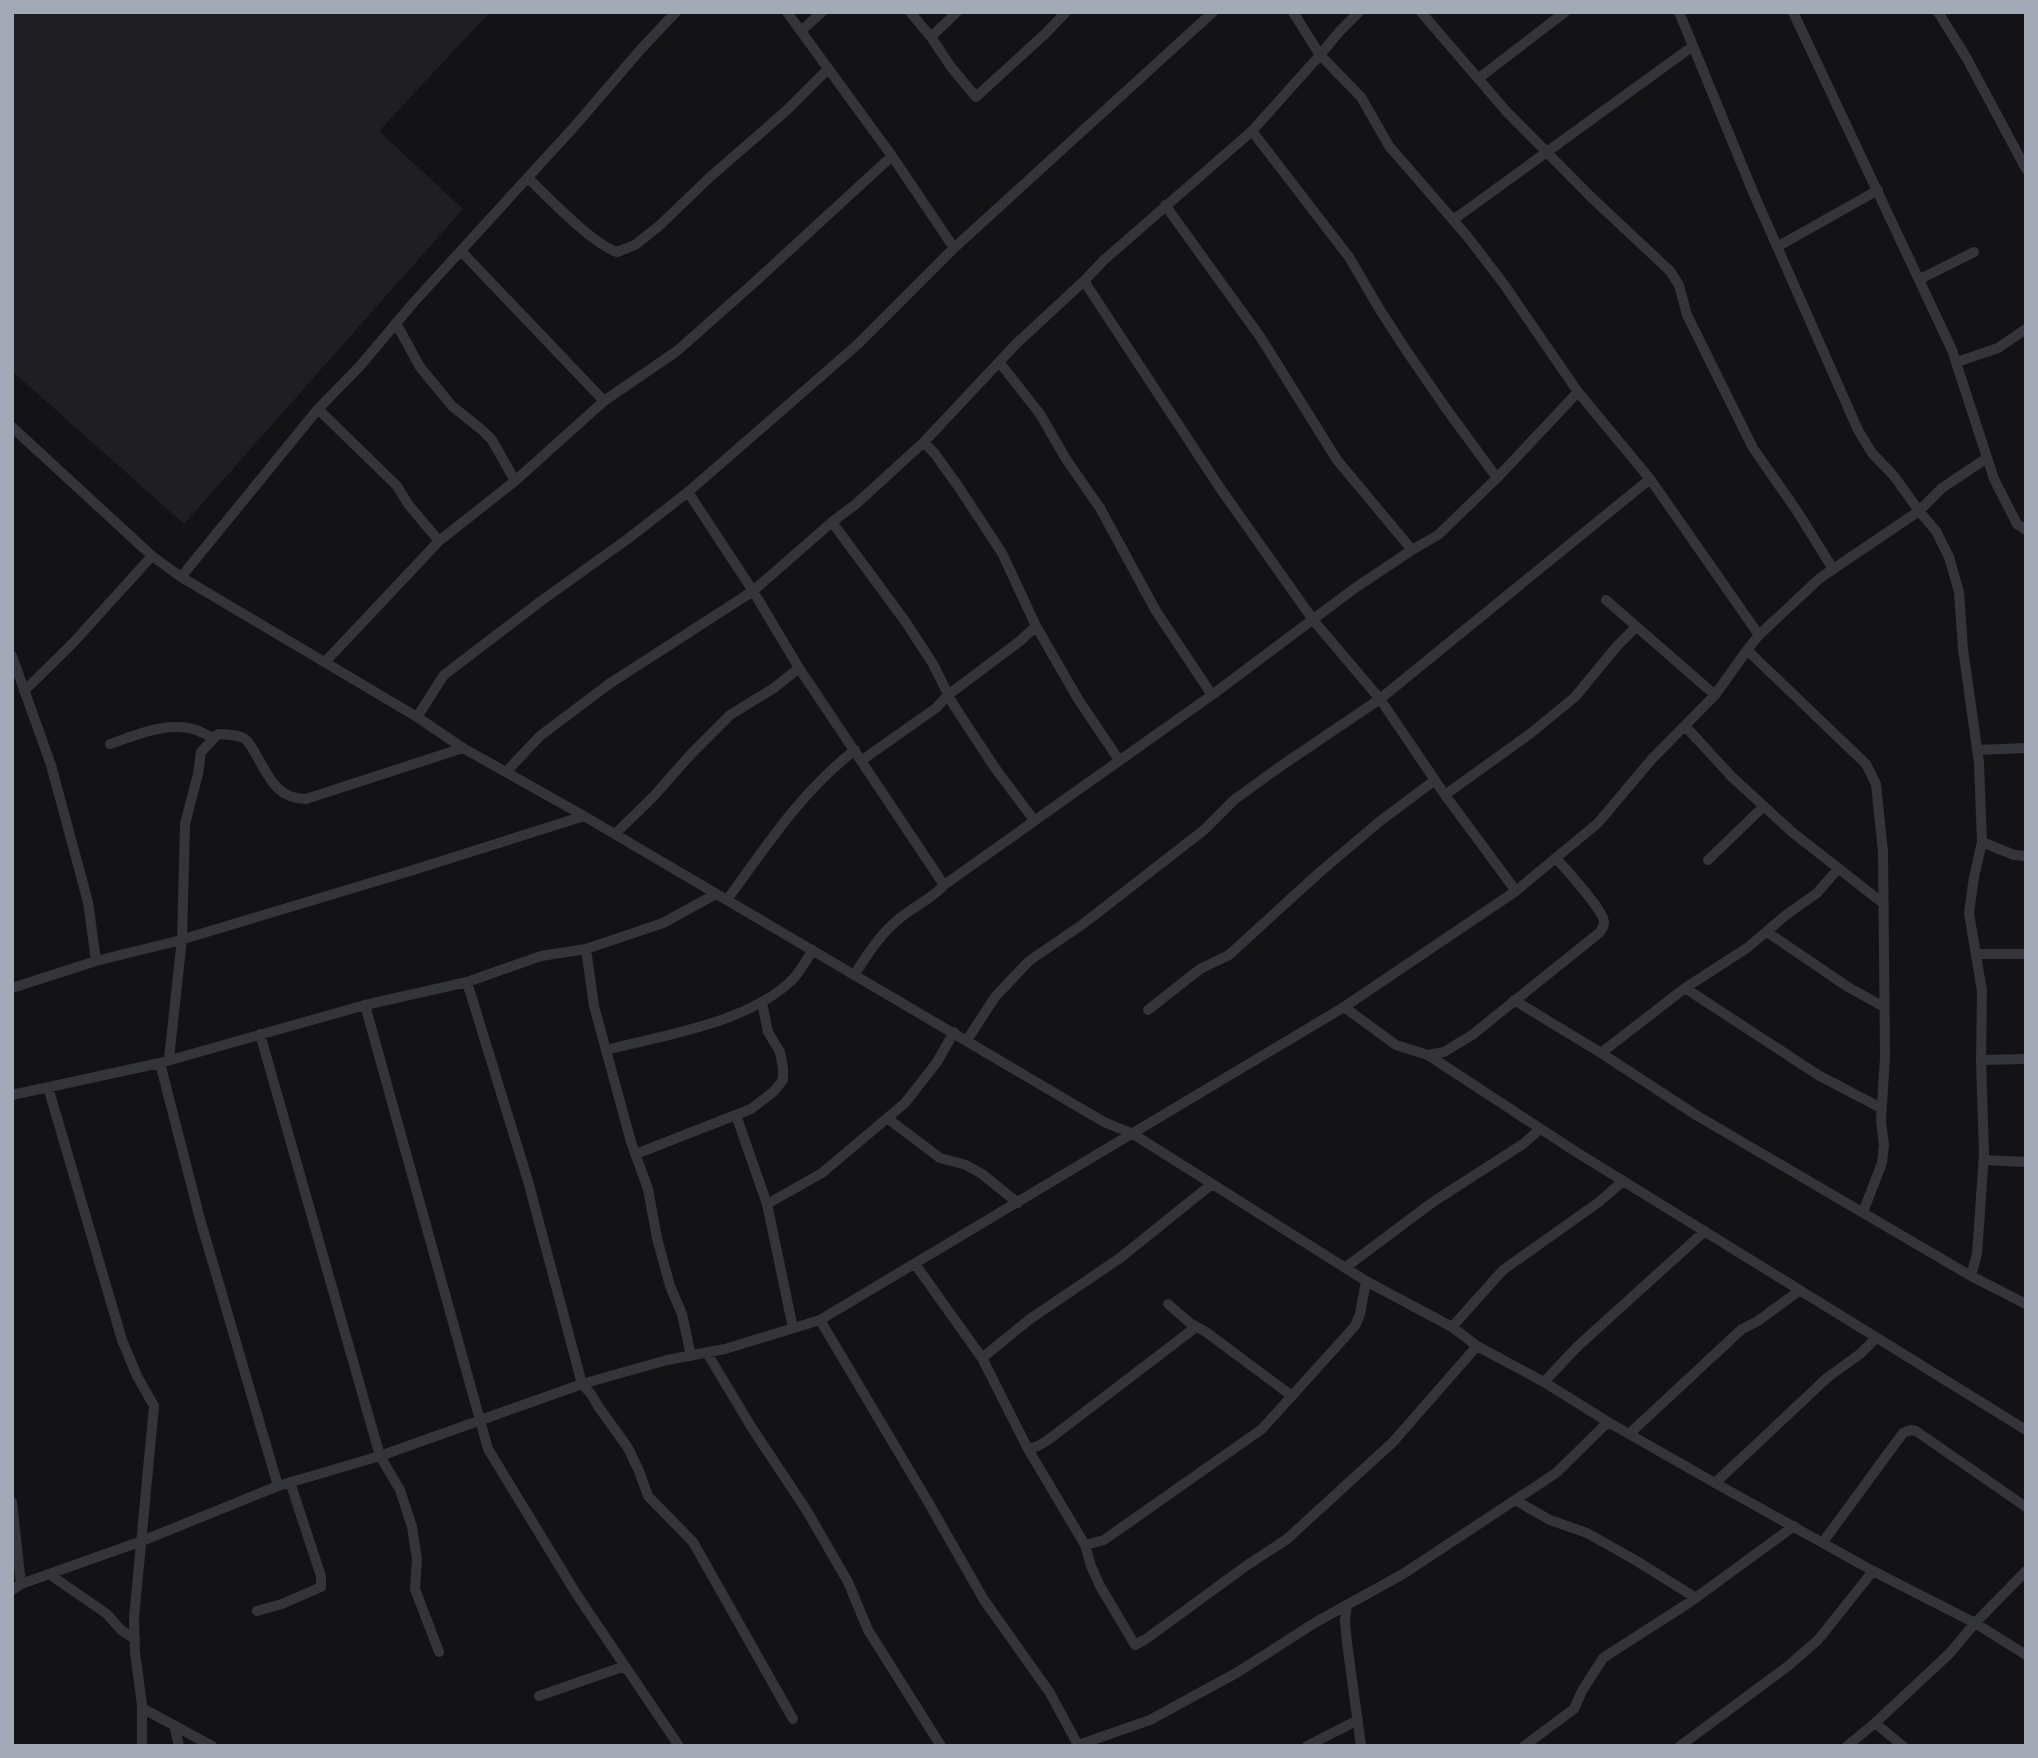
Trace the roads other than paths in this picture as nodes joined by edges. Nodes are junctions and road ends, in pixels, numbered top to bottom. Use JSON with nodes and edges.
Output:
{"nodes":[{"id":1,"x":676,"y":12,"type":"edge"},
{"id":2,"x":787,"y":12,"type":"edge"},
{"id":3,"x":822,"y":12,"type":"edge"},
{"id":4,"x":909,"y":12,"type":"edge"},
{"id":5,"x":957,"y":12,"type":"edge"},
{"id":6,"x":1066,"y":12,"type":"edge"},
{"id":7,"x":1213,"y":12,"type":"edge"},
{"id":8,"x":1293,"y":12,"type":"edge"},
{"id":9,"x":1359,"y":12,"type":"edge"},
{"id":10,"x":1421,"y":12,"type":"edge"},
{"id":11,"x":1565,"y":12,"type":"edge"},
{"id":12,"x":1679,"y":12,"type":"edge"},
{"id":13,"x":1793,"y":12,"type":"edge"},
{"id":14,"x":1938,"y":12,"type":"edge"},
{"id":15,"x":801,"y":31,"type":"junction"},
{"id":16,"x":931,"y":37,"type":"junction"},
{"id":17,"x":1693,"y":46,"type":"junction"},
{"id":18,"x":1320,"y":55,"type":"junction"},
{"id":19,"x":828,"y":69,"type":"junction"},
{"id":20,"x":1479,"y":78,"type":"junction"},
{"id":21,"x":1252,"y":131,"type":"junction"},
{"id":22,"x":1548,"y":152,"type":"junction"},
{"id":23,"x":892,"y":156,"type":"junction"},
{"id":24,"x":2026,"y":169,"type":"edge"},
{"id":25,"x":528,"y":178,"type":"junction"},
{"id":26,"x":1878,"y":190,"type":"junction"},
{"id":27,"x":1165,"y":205,"type":"junction"},
{"id":28,"x":1453,"y":220,"type":"junction"},
{"id":29,"x":1777,"y":247,"type":"junction"},
{"id":30,"x":954,"y":248,"type":"junction"},
{"id":31,"x":461,"y":251,"type":"junction"},
{"id":32,"x":1975,"y":252,"type":"dead end"},
{"id":33,"x":1920,"y":279,"type":"junction"},
{"id":34,"x":1084,"y":281,"type":"junction"},
{"id":35,"x":396,"y":323,"type":"junction"},
{"id":36,"x":2026,"y":329,"type":"edge"},
{"id":37,"x":1957,"y":362,"type":"junction"},
{"id":38,"x":1000,"y":363,"type":"junction"},
{"id":39,"x":1578,"y":392,"type":"junction"},
{"id":40,"x":604,"y":401,"type":"junction"},
{"id":41,"x":318,"y":409,"type":"junction"},
{"id":42,"x":12,"y":427,"type":"edge"},
{"id":43,"x":924,"y":442,"type":"junction"},
{"id":44,"x":1987,"y":458,"type":"junction"},
{"id":45,"x":1497,"y":478,"type":"junction"},
{"id":46,"x":1650,"y":479,"type":"junction"},
{"id":47,"x":515,"y":481,"type":"junction"},
{"id":48,"x":688,"y":492,"type":"junction"},
{"id":49,"x":1919,"y":511,"type":"junction"},
{"id":50,"x":832,"y":522,"type":"junction"},
{"id":51,"x":2026,"y":530,"type":"edge"},
{"id":52,"x":439,"y":541,"type":"junction"},
{"id":53,"x":1412,"y":550,"type":"junction"},
{"id":54,"x":152,"y":556,"type":"junction"},
{"id":55,"x":1833,"y":569,"type":"junction"},
{"id":56,"x":181,"y":577,"type":"junction"},
{"id":57,"x":753,"y":591,"type":"junction"},
{"id":58,"x":1606,"y":600,"type":"dead end"},
{"id":59,"x":1314,"y":621,"type":"junction"},
{"id":60,"x":1036,"y":626,"type":"junction"},
{"id":61,"x":1636,"y":627,"type":"junction"},
{"id":62,"x":1759,"y":635,"type":"junction"},
{"id":63,"x":1747,"y":650,"type":"junction"},
{"id":64,"x":12,"y":656,"type":"edge"},
{"id":65,"x":325,"y":662,"type":"junction"},
{"id":66,"x":799,"y":668,"type":"junction"},
{"id":67,"x":24,"y":691,"type":"junction"},
{"id":68,"x":948,"y":695,"type":"junction"},
{"id":69,"x":1212,"y":695,"type":"junction"},
{"id":70,"x":1715,"y":695,"type":"junction"},
{"id":71,"x":1380,"y":699,"type":"junction"},
{"id":72,"x":417,"y":717,"type":"junction"},
{"id":73,"x":1685,"y":726,"type":"junction"},
{"id":74,"x":213,"y":738,"type":"junction"},
{"id":75,"x":110,"y":744,"type":"dead end"},
{"id":76,"x":463,"y":748,"type":"junction"},
{"id":77,"x":2026,"y":748,"type":"edge"},
{"id":78,"x":855,"y":750,"type":"junction"},
{"id":79,"x":1977,"y":750,"type":"junction"},
{"id":80,"x":1119,"y":760,"type":"junction"},
{"id":81,"x":862,"y":761,"type":"junction"},
{"id":82,"x":506,"y":772,"type":"junction"},
{"id":83,"x":1436,"y":780,"type":"junction"},
{"id":84,"x":1445,"y":795,"type":"junction"},
{"id":85,"x":1764,"y":806,"type":"junction"},
{"id":86,"x":584,"y":816,"type":"junction"},
{"id":87,"x":1034,"y":820,"type":"junction"},
{"id":88,"x":615,"y":834,"type":"junction"},
{"id":89,"x":1982,"y":842,"type":"junction"},
{"id":90,"x":2026,"y":856,"type":"edge"},
{"id":91,"x":1556,"y":858,"type":"junction"},
{"id":92,"x":1708,"y":860,"type":"dead end"},
{"id":93,"x":1838,"y":869,"type":"junction"},
{"id":94,"x":944,"y":884,"type":"junction"},
{"id":95,"x":1516,"y":891,"type":"junction"},
{"id":96,"x":716,"y":894,"type":"junction"},
{"id":97,"x":727,"y":900,"type":"junction"},
{"id":98,"x":1884,"y":904,"type":"junction"},
{"id":99,"x":1767,"y":932,"type":"junction"},
{"id":100,"x":182,"y":939,"type":"junction"},
{"id":101,"x":586,"y":949,"type":"junction"},
{"id":102,"x":813,"y":950,"type":"junction"},
{"id":103,"x":1977,"y":954,"type":"junction"},
{"id":104,"x":2026,"y":954,"type":"edge"},
{"id":105,"x":96,"y":961,"type":"junction"},
{"id":106,"x":854,"y":975,"type":"junction"},
{"id":107,"x":467,"y":982,"type":"junction"},
{"id":108,"x":12,"y":988,"type":"edge"},
{"id":109,"x":1685,"y":988,"type":"junction"},
{"id":110,"x":1514,"y":1000,"type":"junction"},
{"id":111,"x":762,"y":1002,"type":"junction"},
{"id":112,"x":365,"y":1005,"type":"junction"},
{"id":113,"x":1344,"y":1007,"type":"junction"},
{"id":114,"x":1884,"y":1007,"type":"junction"},
{"id":115,"x":1148,"y":1010,"type":"dead end"},
{"id":116,"x":954,"y":1032,"type":"junction"},
{"id":117,"x":260,"y":1034,"type":"junction"},
{"id":118,"x":967,"y":1040,"type":"junction"},
{"id":119,"x":606,"y":1050,"type":"junction"},
{"id":120,"x":1601,"y":1053,"type":"junction"},
{"id":121,"x":1428,"y":1055,"type":"junction"},
{"id":122,"x":1982,"y":1059,"type":"junction"},
{"id":123,"x":2026,"y":1059,"type":"edge"},
{"id":124,"x":164,"y":1061,"type":"junction"},
{"id":125,"x":48,"y":1087,"type":"junction"},
{"id":126,"x":12,"y":1095,"type":"edge"},
{"id":127,"x":1881,"y":1108,"type":"junction"},
{"id":128,"x":736,"y":1115,"type":"junction"},
{"id":129,"x":887,"y":1118,"type":"junction"},
{"id":130,"x":1540,"y":1129,"type":"junction"},
{"id":131,"x":1133,"y":1135,"type":"junction"},
{"id":132,"x":636,"y":1154,"type":"junction"},
{"id":133,"x":1984,"y":1160,"type":"junction"},
{"id":134,"x":2026,"y":1162,"type":"edge"},
{"id":135,"x":1623,"y":1181,"type":"junction"},
{"id":136,"x":1212,"y":1184,"type":"junction"},
{"id":137,"x":1018,"y":1203,"type":"junction"},
{"id":138,"x":767,"y":1204,"type":"junction"},
{"id":139,"x":1863,"y":1212,"type":"junction"},
{"id":140,"x":1705,"y":1231,"type":"junction"},
{"id":141,"x":915,"y":1264,"type":"junction"},
{"id":142,"x":1346,"y":1268,"type":"junction"},
{"id":143,"x":1971,"y":1276,"type":"junction"},
{"id":144,"x":1366,"y":1281,"type":"junction"},
{"id":145,"x":1800,"y":1290,"type":"junction"},
{"id":146,"x":1168,"y":1304,"type":"dead end"},
{"id":147,"x":2026,"y":1304,"type":"edge"},
{"id":148,"x":820,"y":1320,"type":"junction"},
{"id":149,"x":1196,"y":1327,"type":"junction"},
{"id":150,"x":1452,"y":1327,"type":"junction"},
{"id":151,"x":793,"y":1328,"type":"junction"},
{"id":152,"x":1876,"y":1338,"type":"junction"},
{"id":153,"x":1477,"y":1346,"type":"junction"},
{"id":154,"x":707,"y":1353,"type":"junction"},
{"id":155,"x":691,"y":1356,"type":"junction"},
{"id":156,"x":982,"y":1357,"type":"junction"},
{"id":157,"x":1544,"y":1382,"type":"junction"},
{"id":158,"x":582,"y":1384,"type":"junction"},
{"id":159,"x":1292,"y":1396,"type":"junction"},
{"id":160,"x":480,"y":1422,"type":"junction"},
{"id":161,"x":1608,"y":1422,"type":"junction"},
{"id":162,"x":2026,"y":1430,"type":"edge"},
{"id":163,"x":1629,"y":1434,"type":"junction"},
{"id":164,"x":1028,"y":1448,"type":"junction"},
{"id":165,"x":380,"y":1456,"type":"junction"},
{"id":166,"x":290,"y":1482,"type":"junction"},
{"id":167,"x":1715,"y":1483,"type":"junction"},
{"id":168,"x":278,"y":1486,"type":"junction"},
{"id":169,"x":1516,"y":1500,"type":"junction"},
{"id":170,"x":12,"y":1502,"type":"edge"},
{"id":171,"x":2026,"y":1507,"type":"edge"},
{"id":172,"x":1794,"y":1526,"type":"junction"},
{"id":173,"x":142,"y":1541,"type":"junction"},
{"id":174,"x":1823,"y":1542,"type":"junction"},
{"id":175,"x":1085,"y":1545,"type":"junction"},
{"id":176,"x":1873,"y":1571,"type":"junction"},
{"id":177,"x":2026,"y":1572,"type":"edge"},
{"id":178,"x":49,"y":1574,"type":"junction"},
{"id":179,"x":16,"y":1587,"type":"edge"},
{"id":180,"x":1696,"y":1598,"type":"junction"},
{"id":181,"x":1348,"y":1605,"type":"junction"},
{"id":182,"x":257,"y":1611,"type":"dead end"},
{"id":183,"x":1975,"y":1623,"type":"junction"},
{"id":184,"x":135,"y":1639,"type":"junction"},
{"id":185,"x":439,"y":1652,"type":"dead end"},
{"id":186,"x":2026,"y":1655,"type":"edge"},
{"id":187,"x":625,"y":1666,"type":"junction"},
{"id":188,"x":539,"y":1696,"type":"dead end"},
{"id":189,"x":142,"y":1708,"type":"junction"},
{"id":190,"x":793,"y":1719,"type":"dead end"},
{"id":191,"x":1358,"y":1720,"type":"junction"},
{"id":192,"x":1875,"y":1723,"type":"junction"},
{"id":193,"x":174,"y":1726,"type":"junction"},
{"id":194,"x":677,"y":1745,"type":"edge"},
{"id":195,"x":1077,"y":1745,"type":"edge"},
{"id":196,"x":142,"y":1746,"type":"edge"},
{"id":197,"x":179,"y":1746,"type":"edge"},
{"id":198,"x":212,"y":1746,"type":"edge"},
{"id":199,"x":941,"y":1746,"type":"edge"},
{"id":200,"x":1307,"y":1746,"type":"edge"},
{"id":201,"x":1362,"y":1746,"type":"edge"},
{"id":202,"x":1524,"y":1746,"type":"edge"},
{"id":203,"x":1680,"y":1746,"type":"edge"},
{"id":204,"x":1847,"y":1746,"type":"edge"},
{"id":205,"x":1903,"y":1746,"type":"edge"}],
"edges":[{"from":1,"to":25,"type":"street"},
{"from":2,"to":15,"type":"street"},
{"from":3,"to":15,"type":"street"},
{"from":4,"to":16,"type":"street"},
{"from":5,"to":16,"type":"street"},
{"from":6,"to":16,"type":"street"},
{"from":7,"to":30,"type":"street"},
{"from":8,"to":18,"type":"street"},
{"from":9,"to":18,"type":"street"},
{"from":10,"to":20,"type":"street"},
{"from":11,"to":20,"type":"street"},
{"from":12,"to":17,"type":"street"},
{"from":13,"to":26,"type":"street"},
{"from":14,"to":24,"type":"street"},
{"from":15,"to":19,"type":"street"},
{"from":17,"to":22,"type":"street"},
{"from":17,"to":29,"type":"street"},
{"from":18,"to":21,"type":"street"},
{"from":18,"to":28,"type":"street"},
{"from":19,"to":23,"type":"street"},
{"from":19,"to":25,"type":"street"},
{"from":20,"to":22,"type":"street"},
{"from":21,"to":27,"type":"street"},
{"from":21,"to":45,"type":"street"},
{"from":22,"to":28,"type":"street"},
{"from":22,"to":55,"type":"street"},
{"from":23,"to":30,"type":"street"},
{"from":23,"to":40,"type":"street"},
{"from":25,"to":31,"type":"street"},
{"from":26,"to":29,"type":"street"},
{"from":26,"to":33,"type":"street"},
{"from":27,"to":34,"type":"street"},
{"from":27,"to":53,"type":"street"},
{"from":28,"to":39,"type":"street"},
{"from":29,"to":49,"type":"street"},
{"from":30,"to":48,"type":"street"},
{"from":31,"to":35,"type":"street"},
{"from":31,"to":40,"type":"street"},
{"from":32,"to":33,"type":"street"},
{"from":33,"to":37,"type":"street"},
{"from":34,"to":38,"type":"street"},
{"from":34,"to":59,"type":"street"},
{"from":35,"to":41,"type":"street"},
{"from":35,"to":47,"type":"street"},
{"from":36,"to":37,"type":"street"},
{"from":37,"to":44,"type":"street"},
{"from":38,"to":43,"type":"street"},
{"from":38,"to":69,"type":"street"},
{"from":39,"to":45,"type":"street"},
{"from":39,"to":46,"type":"street"},
{"from":40,"to":47,"type":"street"},
{"from":41,"to":52,"type":"street"},
{"from":41,"to":56,"type":"street"},
{"from":42,"to":54,"type":"street"},
{"from":43,"to":50,"type":"street"},
{"from":43,"to":60,"type":"street"},
{"from":44,"to":49,"type":"street"},
{"from":44,"to":51,"type":"street"},
{"from":45,"to":53,"type":"street"},
{"from":46,"to":62,"type":"street"},
{"from":46,"to":71,"type":"street"},
{"from":47,"to":52,"type":"street"},
{"from":48,"to":57,"type":"street"},
{"from":48,"to":72,"type":"street"},
{"from":49,"to":55,"type":"street"},
{"from":49,"to":79,"type":"street"},
{"from":50,"to":57,"type":"street"},
{"from":50,"to":68,"type":"street"},
{"from":52,"to":65,"type":"street"},
{"from":53,"to":59,"type":"street"},
{"from":54,"to":56,"type":"street"},
{"from":54,"to":67,"type":"street"},
{"from":55,"to":62,"type":"street"},
{"from":56,"to":65,"type":"street"},
{"from":57,"to":66,"type":"street"},
{"from":57,"to":82,"type":"street"},
{"from":58,"to":61,"type":"street"},
{"from":59,"to":69,"type":"street"},
{"from":59,"to":71,"type":"street"},
{"from":60,"to":68,"type":"street"},
{"from":60,"to":80,"type":"street"},
{"from":61,"to":70,"type":"street"},
{"from":61,"to":84,"type":"street"},
{"from":62,"to":63,"type":"street"},
{"from":63,"to":70,"type":"street"},
{"from":63,"to":98,"type":"street"},
{"from":64,"to":67,"type":"street"},
{"from":65,"to":72,"type":"street"},
{"from":66,"to":78,"type":"street"},
{"from":66,"to":88,"type":"street"},
{"from":67,"to":105,"type":"street"},
{"from":68,"to":81,"type":"street"},
{"from":68,"to":87,"type":"street"},
{"from":69,"to":80,"type":"street"},
{"from":70,"to":73,"type":"street"},
{"from":71,"to":83,"type":"street"},
{"from":71,"to":118,"type":"street"},
{"from":72,"to":76,"type":"street"},
{"from":73,"to":85,"type":"street"},
{"from":73,"to":91,"type":"street"},
{"from":74,"to":75,"type":"street"},
{"from":74,"to":76,"type":"street"},
{"from":74,"to":100,"type":"street"},
{"from":76,"to":82,"type":"street"},
{"from":77,"to":79,"type":"street"},
{"from":78,"to":81,"type":"street"},
{"from":78,"to":97,"type":"street"},
{"from":79,"to":89,"type":"street"},
{"from":80,"to":87,"type":"street"},
{"from":81,"to":94,"type":"street"},
{"from":82,"to":86,"type":"street"},
{"from":83,"to":84,"type":"street"},
{"from":83,"to":115,"type":"street"},
{"from":84,"to":95,"type":"street"},
{"from":85,"to":92,"type":"street"},
{"from":85,"to":93,"type":"street"},
{"from":86,"to":88,"type":"street"},
{"from":86,"to":100,"type":"street"},
{"from":87,"to":94,"type":"street"},
{"from":88,"to":96,"type":"street"},
{"from":89,"to":90,"type":"street"},
{"from":89,"to":103,"type":"street"},
{"from":91,"to":95,"type":"street"},
{"from":91,"to":110,"type":"street"},
{"from":93,"to":98,"type":"street"},
{"from":93,"to":99,"type":"street"},
{"from":94,"to":106,"type":"street"},
{"from":95,"to":113,"type":"street"},
{"from":96,"to":97,"type":"street"},
{"from":96,"to":101,"type":"street"},
{"from":97,"to":102,"type":"street"},
{"from":98,"to":114,"type":"street"},
{"from":99,"to":109,"type":"street"},
{"from":99,"to":114,"type":"street"},
{"from":100,"to":105,"type":"street"},
{"from":100,"to":124,"type":"street"},
{"from":101,"to":107,"type":"street"},
{"from":101,"to":119,"type":"street"},
{"from":102,"to":106,"type":"street"},
{"from":102,"to":111,"type":"street"},
{"from":103,"to":104,"type":"street"},
{"from":103,"to":122,"type":"street"},
{"from":105,"to":108,"type":"street"},
{"from":106,"to":116,"type":"street"},
{"from":107,"to":112,"type":"street"},
{"from":107,"to":158,"type":"street"},
{"from":109,"to":120,"type":"street"},
{"from":109,"to":127,"type":"street"},
{"from":110,"to":120,"type":"street"},
{"from":110,"to":121,"type":"street"},
{"from":111,"to":119,"type":"street"},
{"from":111,"to":128,"type":"street"},
{"from":112,"to":117,"type":"street"},
{"from":112,"to":160,"type":"street"},
{"from":113,"to":121,"type":"street"},
{"from":113,"to":131,"type":"street"},
{"from":114,"to":127,"type":"street"},
{"from":116,"to":118,"type":"street"},
{"from":116,"to":129,"type":"street"},
{"from":117,"to":124,"type":"street"},
{"from":117,"to":165,"type":"street"},
{"from":118,"to":131,"type":"street"},
{"from":119,"to":132,"type":"street"},
{"from":120,"to":139,"type":"street"},
{"from":121,"to":130,"type":"street"},
{"from":122,"to":123,"type":"street"},
{"from":122,"to":133,"type":"street"},
{"from":124,"to":125,"type":"street"},
{"from":124,"to":168,"type":"street"},
{"from":125,"to":126,"type":"street"},
{"from":125,"to":173,"type":"street"},
{"from":127,"to":139,"type":"street"},
{"from":128,"to":132,"type":"street"},
{"from":128,"to":138,"type":"street"},
{"from":129,"to":137,"type":"street"},
{"from":129,"to":138,"type":"street"},
{"from":130,"to":135,"type":"street"},
{"from":130,"to":142,"type":"street"},
{"from":131,"to":136,"type":"street"},
{"from":131,"to":137,"type":"street"},
{"from":132,"to":155,"type":"street"},
{"from":133,"to":134,"type":"street"},
{"from":133,"to":143,"type":"street"},
{"from":135,"to":140,"type":"street"},
{"from":135,"to":150,"type":"street"},
{"from":136,"to":142,"type":"street"},
{"from":136,"to":156,"type":"street"},
{"from":137,"to":141,"type":"street"},
{"from":138,"to":151,"type":"street"},
{"from":139,"to":143,"type":"street"},
{"from":140,"to":145,"type":"street"},
{"from":140,"to":157,"type":"street"},
{"from":141,"to":148,"type":"street"},
{"from":141,"to":156,"type":"street"},
{"from":142,"to":144,"type":"street"},
{"from":143,"to":147,"type":"street"},
{"from":144,"to":150,"type":"street"},
{"from":144,"to":159,"type":"street"},
{"from":145,"to":152,"type":"street"},
{"from":145,"to":163,"type":"street"},
{"from":146,"to":149,"type":"street"},
{"from":148,"to":151,"type":"street"},
{"from":148,"to":195,"type":"street"},
{"from":149,"to":159,"type":"street"},
{"from":149,"to":164,"type":"street"},
{"from":150,"to":153,"type":"street"},
{"from":151,"to":154,"type":"street"},
{"from":152,"to":162,"type":"street"},
{"from":152,"to":167,"type":"street"},
{"from":153,"to":157,"type":"street"},
{"from":153,"to":175,"type":"street"},
{"from":154,"to":155,"type":"street"},
{"from":154,"to":199,"type":"street"},
{"from":155,"to":158,"type":"street"},
{"from":156,"to":164,"type":"street"},
{"from":157,"to":161,"type":"street"},
{"from":158,"to":160,"type":"street"},
{"from":158,"to":190,"type":"street"},
{"from":159,"to":175,"type":"street"},
{"from":160,"to":165,"type":"street"},
{"from":160,"to":187,"type":"street"},
{"from":161,"to":163,"type":"street"},
{"from":161,"to":169,"type":"street"},
{"from":163,"to":167,"type":"street"},
{"from":164,"to":175,"type":"street"},
{"from":165,"to":166,"type":"street"},
{"from":165,"to":185,"type":"street"},
{"from":166,"to":168,"type":"street"},
{"from":166,"to":182,"type":"street"},
{"from":167,"to":172,"type":"street"},
{"from":168,"to":173,"type":"street"},
{"from":169,"to":180,"type":"street"},
{"from":169,"to":181,"type":"street"},
{"from":170,"to":179,"type":"street"},
{"from":171,"to":174,"type":"street"},
{"from":172,"to":174,"type":"street"},
{"from":172,"to":180,"type":"street"},
{"from":173,"to":178,"type":"street"},
{"from":173,"to":184,"type":"street"},
{"from":174,"to":176,"type":"street"},
{"from":176,"to":183,"type":"street"},
{"from":176,"to":203,"type":"street"},
{"from":177,"to":183,"type":"street"},
{"from":178,"to":179,"type":"street"},
{"from":178,"to":184,"type":"street"},
{"from":180,"to":202,"type":"street"},
{"from":181,"to":191,"type":"street"},
{"from":181,"to":195,"type":"street"},
{"from":183,"to":186,"type":"street"},
{"from":183,"to":192,"type":"street"},
{"from":184,"to":189,"type":"street"},
{"from":187,"to":188,"type":"street"},
{"from":187,"to":194,"type":"street"},
{"from":189,"to":193,"type":"street"},
{"from":189,"to":196,"type":"street"},
{"from":191,"to":200,"type":"street"},
{"from":191,"to":201,"type":"street"},
{"from":192,"to":204,"type":"street"},
{"from":192,"to":205,"type":"street"},
{"from":193,"to":197,"type":"street"},
{"from":193,"to":198,"type":"street"}]}
